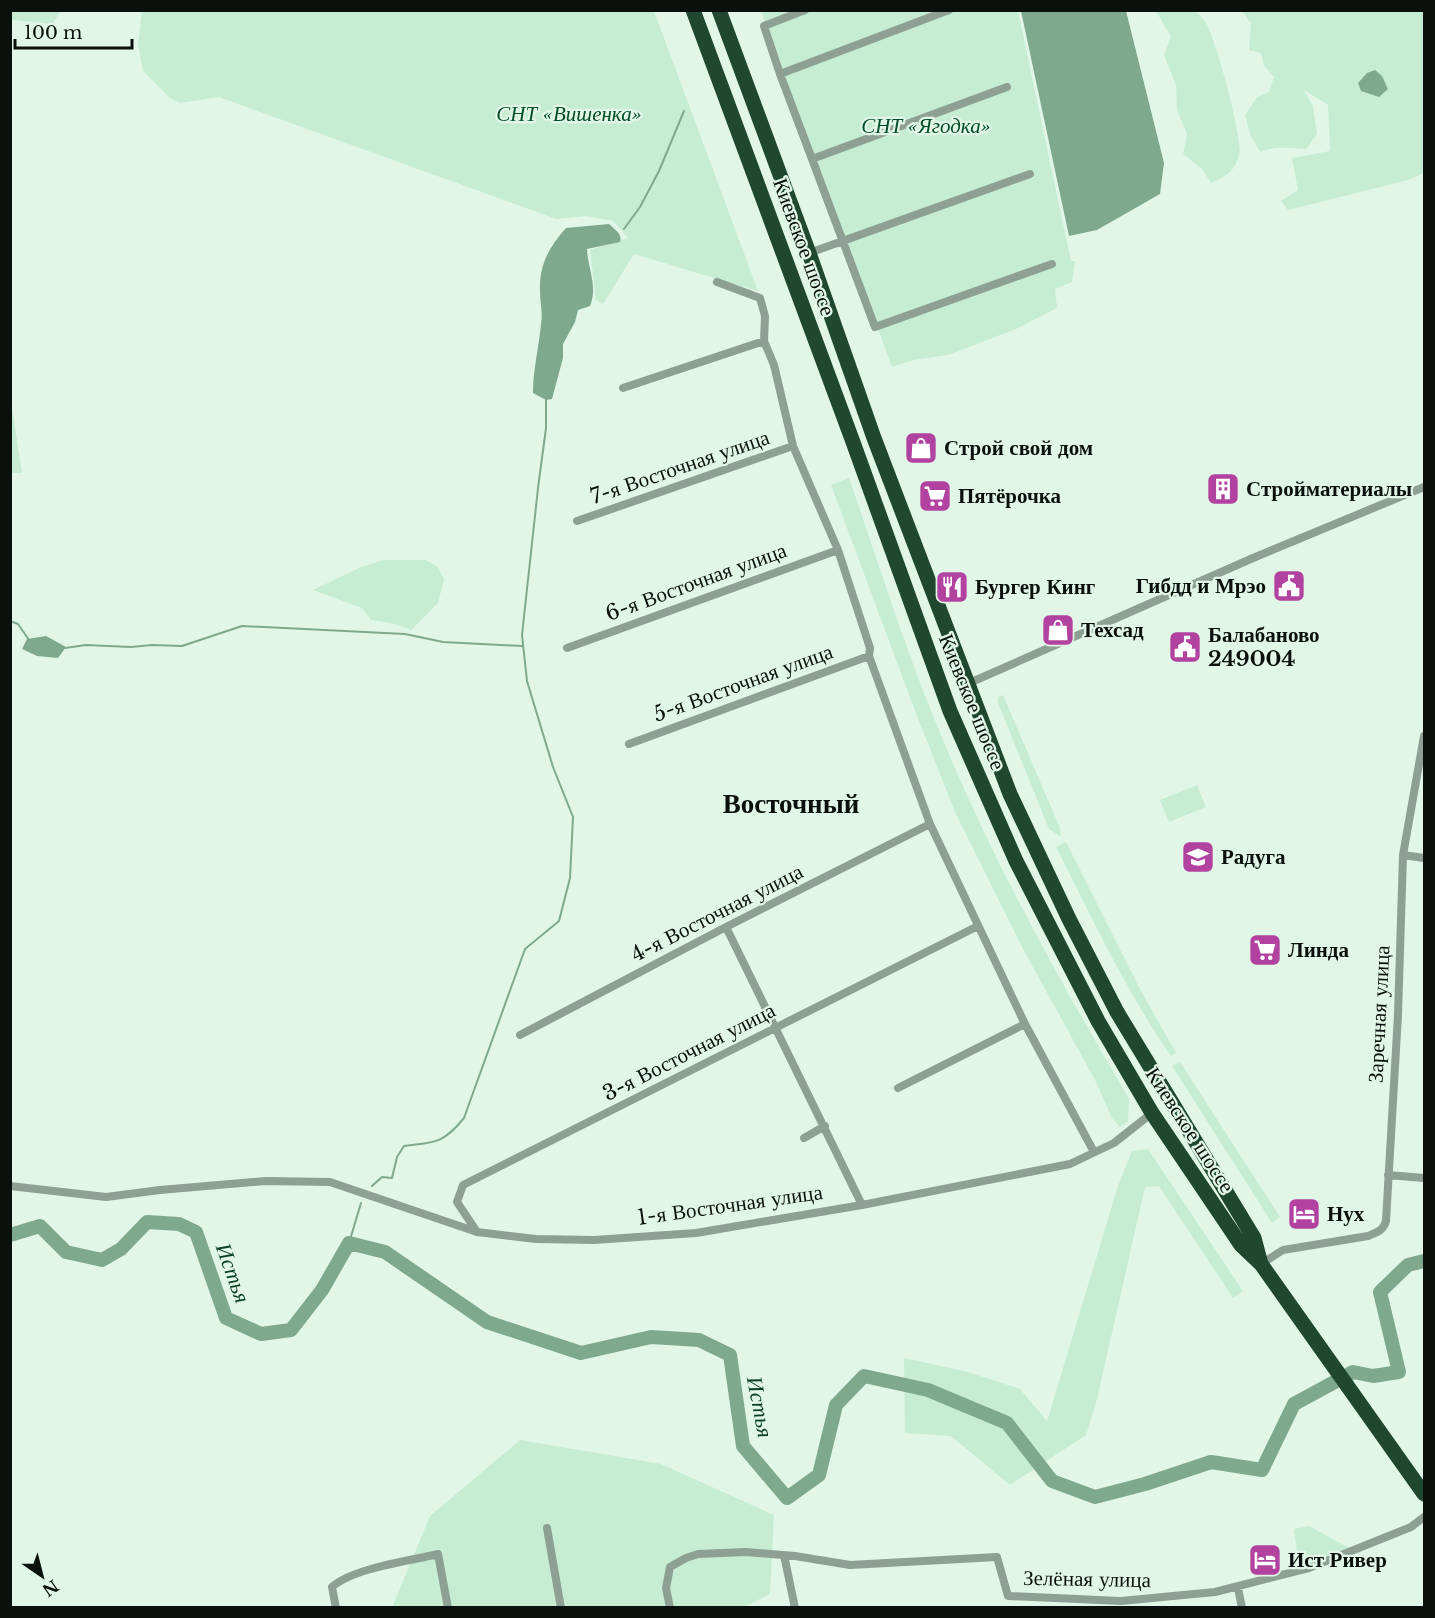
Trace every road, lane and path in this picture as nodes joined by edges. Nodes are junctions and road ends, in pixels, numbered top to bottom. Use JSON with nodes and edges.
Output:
{"nodes":[{"id":1,"x":693,"y":10,"type":"edge"},
{"id":2,"x":719,"y":10,"type":"edge"},
{"id":3,"x":805,"y":10,"type":"edge"},
{"id":4,"x":949,"y":10,"type":"edge"},
{"id":5,"x":780,"y":74,"type":"junction"},
{"id":6,"x":1007,"y":87,"type":"dead end"},
{"id":7,"x":812,"y":159,"type":"junction"},
{"id":8,"x":1030,"y":174,"type":"dead end"},
{"id":9,"x":842,"y":241,"type":"junction"},
{"id":10,"x":809,"y":253,"type":"junction"},
{"id":11,"x":1052,"y":264,"type":"dead end"},
{"id":12,"x":717,"y":282,"type":"dead end"},
{"id":13,"x":764,"y":341,"type":"junction"},
{"id":14,"x":622,"y":388,"type":"dead end"},
{"id":15,"x":793,"y":447,"type":"junction"},
{"id":16,"x":1425,"y":487,"type":"edge"},
{"id":17,"x":578,"y":521,"type":"dead end"},
{"id":18,"x":838,"y":550,"type":"junction"},
{"id":19,"x":567,"y":648,"type":"dead end"},
{"id":20,"x":869,"y":656,"type":"junction"},
{"id":21,"x":967,"y":684,"type":"junction"},
{"id":22,"x":1425,"y":736,"type":"edge"},
{"id":23,"x":629,"y":744,"type":"dead end"},
{"id":24,"x":930,"y":824,"type":"junction"},
{"id":25,"x":1035,"y":850,"type":"junction"},
{"id":26,"x":1403,"y":855,"type":"junction"},
{"id":27,"x":1425,"y":858,"type":"edge"},
{"id":28,"x":1016,"y":861,"type":"junction"},
{"id":29,"x":978,"y":926,"type":"junction"},
{"id":30,"x":726,"y":927,"type":"junction"},
{"id":31,"x":1025,"y":1024,"type":"junction"},
{"id":32,"x":776,"y":1029,"type":"junction"},
{"id":33,"x":520,"y":1035,"type":"dead end"},
{"id":34,"x":898,"y":1088,"type":"dead end"},
{"id":35,"x":1152,"y":1113,"type":"junction"},
{"id":36,"x":825,"y":1126,"type":"junction"},
{"id":37,"x":804,"y":1137,"type":"dead end"},
{"id":38,"x":1094,"y":1152,"type":"junction"},
{"id":39,"x":1388,"y":1175,"type":"junction"},
{"id":40,"x":1425,"y":1178,"type":"edge"},
{"id":41,"x":10,"y":1186,"type":"edge"},
{"id":42,"x":862,"y":1204,"type":"junction"},
{"id":43,"x":477,"y":1232,"type":"junction"},
{"id":44,"x":1261,"y":1264,"type":"junction"},
{"id":45,"x":1425,"y":1494,"type":"edge"},
{"id":46,"x":1425,"y":1517,"type":"edge"},
{"id":47,"x":547,"y":1528,"type":"dead end"},
{"id":48,"x":784,"y":1555,"type":"junction"},
{"id":49,"x":1238,"y":1588,"type":"junction"},
{"id":50,"x":336,"y":1608,"type":"edge"},
{"id":51,"x":448,"y":1608,"type":"edge"},
{"id":52,"x":561,"y":1608,"type":"edge"},
{"id":53,"x":670,"y":1608,"type":"edge"},
{"id":54,"x":795,"y":1608,"type":"edge"},
{"id":55,"x":1242,"y":1608,"type":"edge"}],
"edges":[{"from":1,"to":28,"type":"highway","name":"Киевское шоссе"},
{"from":2,"to":10,"type":"highway","name":"Киевское шоссе"},
{"from":3,"to":5,"type":"street"},
{"from":4,"to":5,"type":"street"},
{"from":5,"to":7,"type":"street"},
{"from":6,"to":7,"type":"street"},
{"from":7,"to":9,"type":"street"},
{"from":8,"to":9,"type":"street"},
{"from":9,"to":10,"type":"street"},
{"from":9,"to":11,"type":"street"},
{"from":10,"to":21,"type":"highway","name":"Киевское шоссе"},
{"from":12,"to":13,"type":"street"},
{"from":13,"to":14,"type":"street"},
{"from":13,"to":15,"type":"street"},
{"from":15,"to":17,"type":"street","name":"7-я Восточная улица"},
{"from":15,"to":18,"type":"street"},
{"from":16,"to":21,"type":"street"},
{"from":18,"to":19,"type":"street","name":"6-я Восточная улица"},
{"from":18,"to":20,"type":"street"},
{"from":20,"to":23,"type":"street","name":"5-я Восточная улица"},
{"from":20,"to":24,"type":"street"},
{"from":21,"to":25,"type":"highway","name":"Киевское шоссе"},
{"from":22,"to":26,"type":"street","name":"Заречная улица"},
{"from":24,"to":29,"type":"street"},
{"from":24,"to":30,"type":"street","name":"4-я Восточная улица"},
{"from":25,"to":28,"type":"highway"},
{"from":25,"to":44,"type":"highway","name":"Киевское шоссе"},
{"from":26,"to":27,"type":"street"},
{"from":26,"to":39,"type":"street","name":"Заречная улица"},
{"from":28,"to":35,"type":"highway","name":"Киевское шоссе"},
{"from":29,"to":31,"type":"street"},
{"from":29,"to":32,"type":"street","name":"3-я Восточная улица"},
{"from":30,"to":32,"type":"street"},
{"from":30,"to":33,"type":"street","name":"4-я Восточная улица"},
{"from":31,"to":34,"type":"street"},
{"from":31,"to":38,"type":"street"},
{"from":32,"to":36,"type":"street"},
{"from":32,"to":43,"type":"street","name":"3-я Восточная улица"},
{"from":35,"to":38,"type":"street","name":"1-я Восточная улица"},
{"from":35,"to":44,"type":"highway","name":"Киевское шоссе"},
{"from":36,"to":37,"type":"street"},
{"from":36,"to":42,"type":"street"},
{"from":38,"to":42,"type":"street","name":"1-я Восточная улица"},
{"from":39,"to":40,"type":"street"},
{"from":39,"to":44,"type":"street","name":"Заречная улица"},
{"from":41,"to":43,"type":"street","name":"1-я Восточная улица"},
{"from":42,"to":43,"type":"street","name":"1-я Восточная улица"},
{"from":44,"to":45,"type":"highway","name":"Киевское шоссе"},
{"from":46,"to":49,"type":"street","name":"Зелёная улица"},
{"from":47,"to":52,"type":"street"},
{"from":48,"to":49,"type":"street","name":"Зелёная улица"},
{"from":48,"to":53,"type":"street"},
{"from":48,"to":54,"type":"street"},
{"from":49,"to":55,"type":"street"},
{"from":50,"to":51,"type":"street"}]}
